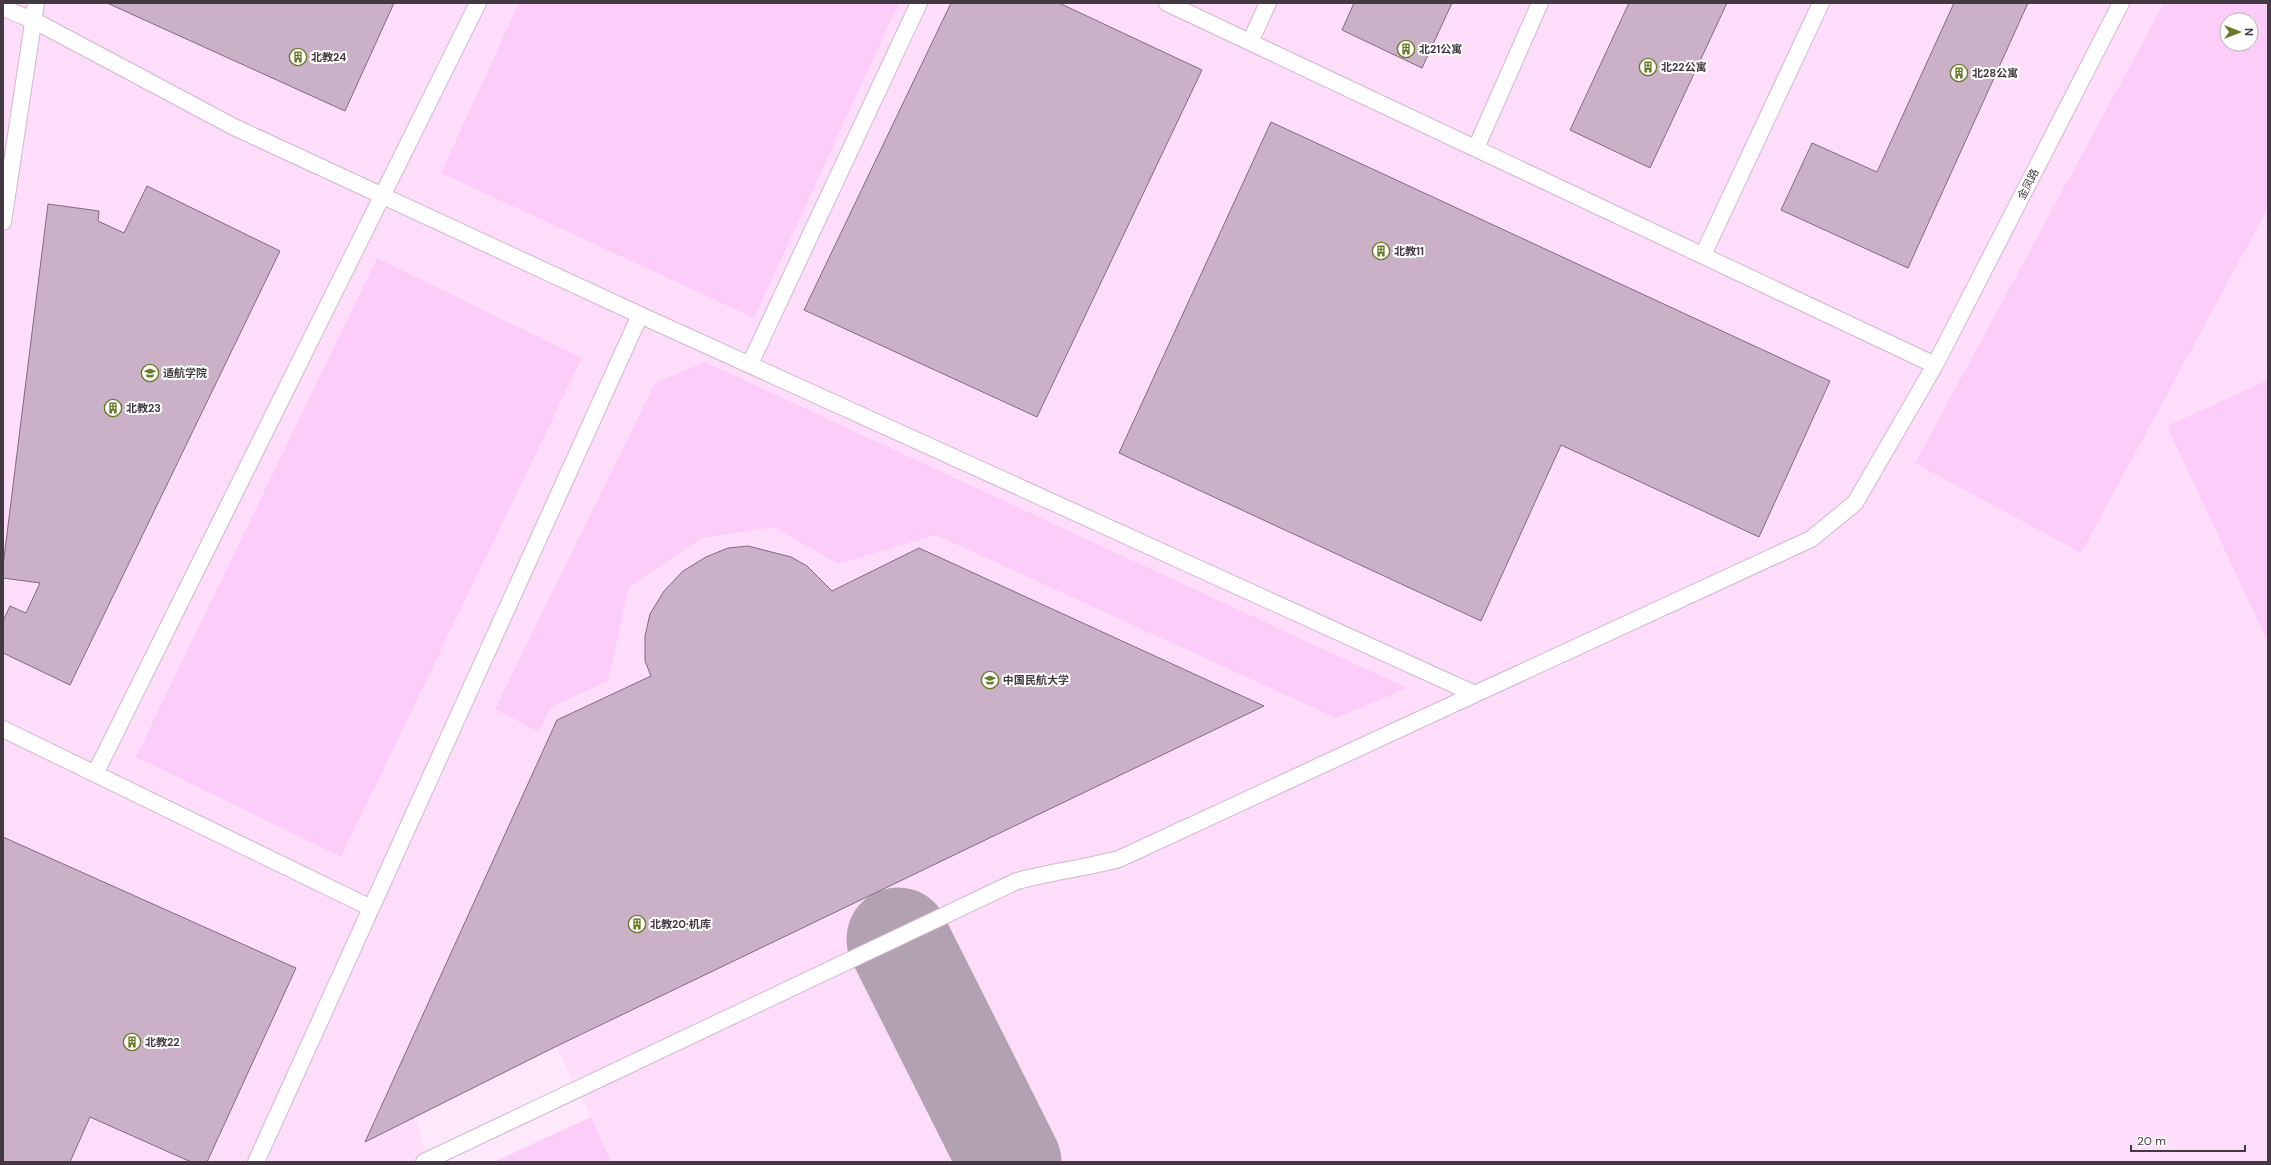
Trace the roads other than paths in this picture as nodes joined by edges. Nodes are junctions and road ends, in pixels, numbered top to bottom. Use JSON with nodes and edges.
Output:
{"nodes":[{"id":1,"x":36,"y":3,"type":"edge"},
{"id":2,"x":478,"y":3,"type":"edge"},
{"id":3,"x":919,"y":3,"type":"edge"},
{"id":4,"x":1167,"y":3,"type":"edge"},
{"id":5,"x":1268,"y":3,"type":"edge"},
{"id":6,"x":1540,"y":3,"type":"edge"},
{"id":7,"x":1821,"y":3,"type":"edge"},
{"id":8,"x":2121,"y":3,"type":"edge"},
{"id":9,"x":3,"y":8,"type":"edge"},
{"id":10,"x":35,"y":21,"type":"junction"},
{"id":11,"x":1250,"y":42,"type":"junction"},
{"id":12,"x":1476,"y":148,"type":"junction"},
{"id":13,"x":382,"y":195,"type":"junction"},
{"id":14,"x":3,"y":222,"type":"edge"},
{"id":15,"x":1703,"y":255,"type":"junction"},
{"id":16,"x":640,"y":315,"type":"junction"},
{"id":17,"x":750,"y":364,"type":"junction"},
{"id":18,"x":1935,"y":365,"type":"junction"},
{"id":19,"x":1475,"y":694,"type":"junction"},
{"id":20,"x":3,"y":729,"type":"edge"},
{"id":21,"x":95,"y":774,"type":"junction"},
{"id":22,"x":371,"y":908,"type":"junction"},
{"id":23,"x":256,"y":1162,"type":"edge"},
{"id":24,"x":424,"y":1162,"type":"edge"}],
"edges":[{"from":1,"to":10,"type":"lane"},
{"from":2,"to":13,"type":"lane"},
{"from":3,"to":17,"type":"lane"},
{"from":4,"to":11,"type":"lane"},
{"from":5,"to":11,"type":"lane"},
{"from":6,"to":12,"type":"lane"},
{"from":7,"to":15,"type":"lane"},
{"from":8,"to":18,"type":"lane","name":"金凤路"},
{"from":9,"to":10,"type":"lane"},
{"from":10,"to":13,"type":"lane"},
{"from":10,"to":14,"type":"lane"},
{"from":11,"to":12,"type":"lane"},
{"from":12,"to":15,"type":"lane"},
{"from":13,"to":16,"type":"lane"},
{"from":13,"to":21,"type":"lane"},
{"from":15,"to":18,"type":"lane"},
{"from":16,"to":17,"type":"lane"},
{"from":16,"to":22,"type":"lane"},
{"from":17,"to":19,"type":"lane"},
{"from":18,"to":19,"type":"lane","name":"金凤路"},
{"from":19,"to":24,"type":"lane","name":"金凤路"},
{"from":20,"to":21,"type":"lane"},
{"from":21,"to":22,"type":"lane"},
{"from":22,"to":23,"type":"lane"}]}
